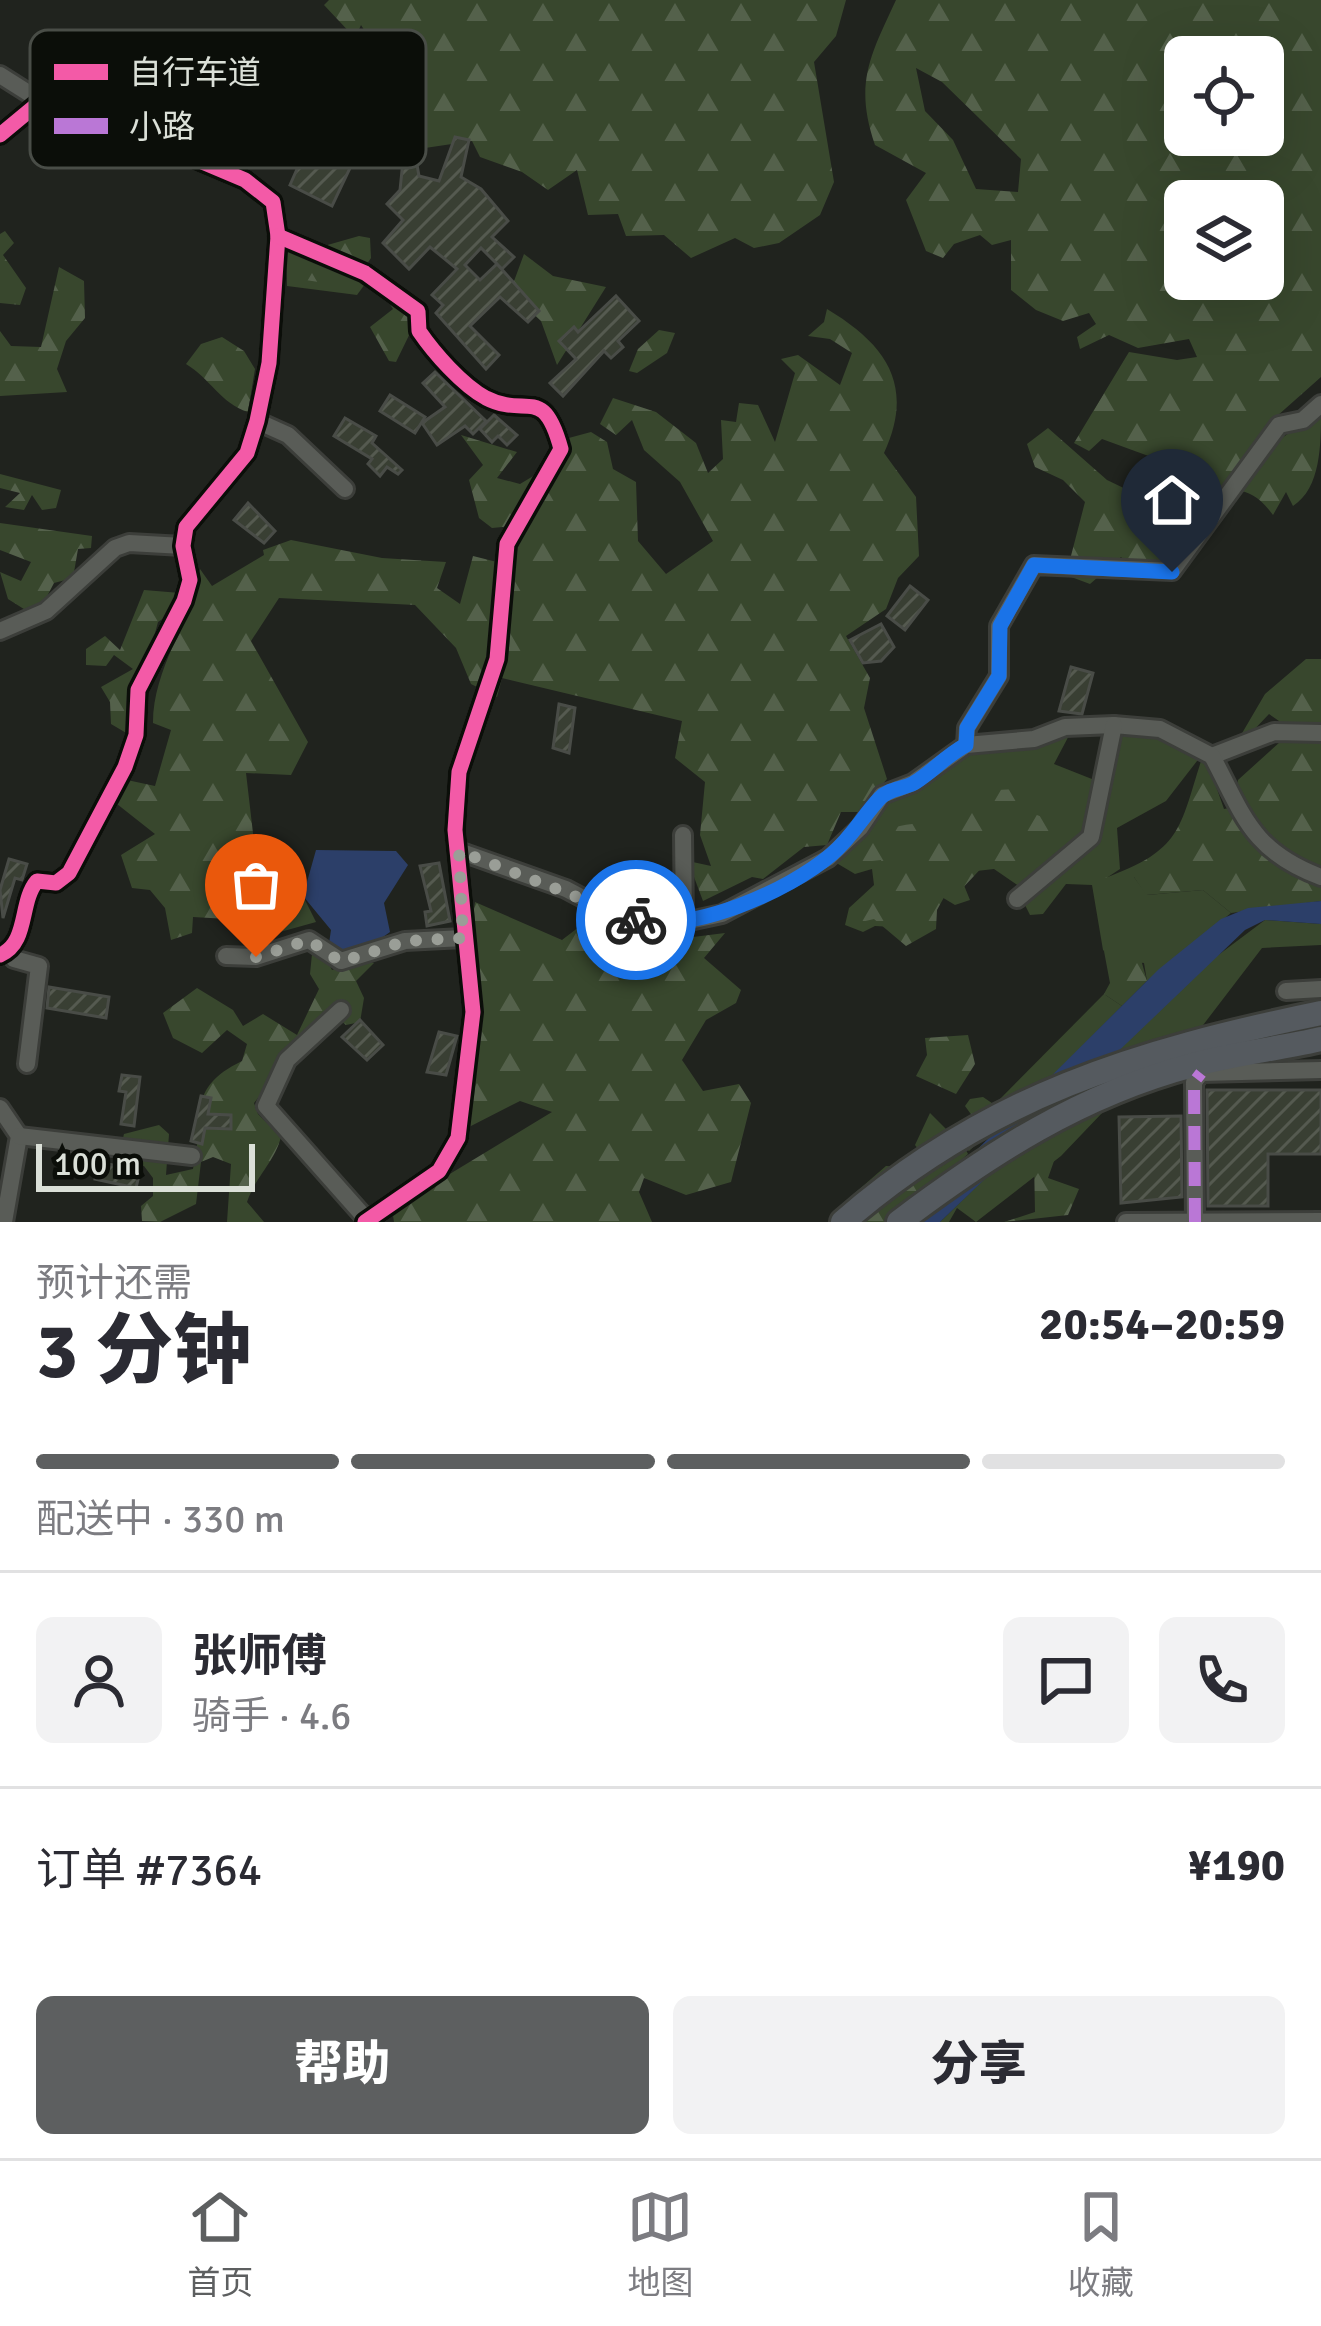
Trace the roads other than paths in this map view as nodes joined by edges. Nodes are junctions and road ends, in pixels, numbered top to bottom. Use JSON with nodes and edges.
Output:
{"nodes":[{"id":1,"x":0,"y":75,"type":"edge"},
{"id":2,"x":30,"y":94,"type":"edge"},
{"id":3,"x":30,"y":110,"type":"edge"},
{"id":4,"x":0,"y":135,"type":"edge"},
{"id":5,"x":217,"y":168,"type":"edge"},
{"id":6,"x":278,"y":236,"type":"junction"},
{"id":7,"x":1321,"y":404,"type":"edge"},
{"id":8,"x":257,"y":421,"type":"junction"},
{"id":9,"x":345,"y":489,"type":"dead end"},
{"id":10,"x":183,"y":546,"type":"junction"},
{"id":11,"x":0,"y":632,"type":"edge"},
{"id":12,"x":1114,"y":725,"type":"junction"},
{"id":13,"x":1321,"y":733,"type":"edge"},
{"id":14,"x":966,"y":745,"type":"junction"},
{"id":15,"x":1212,"y":756,"type":"junction"},
{"id":16,"x":683,"y":835,"type":"dead end"},
{"id":17,"x":459,"y":851,"type":"junction"},
{"id":18,"x":1321,"y":877,"type":"edge"},
{"id":19,"x":1017,"y":898,"type":"dead end"},
{"id":20,"x":684,"y":923,"type":"junction"},
{"id":21,"x":463,"y":938,"type":"junction"},
{"id":22,"x":5,"y":953,"type":"edge"},
{"id":23,"x":226,"y":956,"type":"dead end"},
{"id":24,"x":1321,"y":989,"type":"edge"},
{"id":25,"x":1286,"y":991,"type":"dead end"},
{"id":26,"x":341,"y":1010,"type":"dead end"},
{"id":27,"x":1321,"y":1013,"type":"edge"},
{"id":28,"x":1321,"y":1039,"type":"edge"},
{"id":29,"x":27,"y":1064,"type":"dead end"},
{"id":30,"x":1321,"y":1070,"type":"edge"},
{"id":31,"x":0,"y":1108,"type":"edge"},
{"id":32,"x":19,"y":1136,"type":"junction"},
{"id":33,"x":192,"y":1156,"type":"dead end"},
{"id":34,"x":872,"y":1197,"type":"junction"},
{"id":35,"x":366,"y":1221,"type":"edge"},
{"id":36,"x":1321,"y":1221,"type":"edge"},
{"id":37,"x":4,"y":1222,"type":"edge"},
{"id":38,"x":834,"y":1222,"type":"edge"},
{"id":39,"x":843,"y":1222,"type":"edge"},
{"id":40,"x":899,"y":1222,"type":"edge"},
{"id":41,"x":1126,"y":1222,"type":"edge"},
{"id":42,"x":1196,"y":1222,"type":"edge"}],
"edges":[{"from":1,"to":2,"type":"street"},
{"from":3,"to":4,"type":"street"},
{"from":5,"to":6,"type":"street"},
{"from":6,"to":8,"type":"street"},
{"from":6,"to":17,"type":"street"},
{"from":7,"to":14,"type":"street"},
{"from":8,"to":9,"type":"street"},
{"from":8,"to":10,"type":"street"},
{"from":10,"to":11,"type":"street"},
{"from":10,"to":22,"type":"street"},
{"from":12,"to":14,"type":"street"},
{"from":12,"to":15,"type":"street"},
{"from":12,"to":19,"type":"street"},
{"from":13,"to":15,"type":"street"},
{"from":14,"to":20,"type":"street"},
{"from":15,"to":18,"type":"street"},
{"from":16,"to":20,"type":"street"},
{"from":17,"to":20,"type":"street"},
{"from":17,"to":21,"type":"street"},
{"from":21,"to":23,"type":"street"},
{"from":21,"to":35,"type":"street"},
{"from":22,"to":29,"type":"street"},
{"from":24,"to":25,"type":"street"},
{"from":26,"to":35,"type":"street"},
{"from":27,"to":34,"type":"highway"},
{"from":28,"to":40,"type":"highway"},
{"from":30,"to":42,"type":"street"},
{"from":31,"to":32,"type":"street"},
{"from":32,"to":33,"type":"street"},
{"from":32,"to":37,"type":"street"},
{"from":34,"to":38,"type":"highway"},
{"from":34,"to":39,"type":"highway"},
{"from":36,"to":42,"type":"street"},
{"from":41,"to":42,"type":"street"}]}
